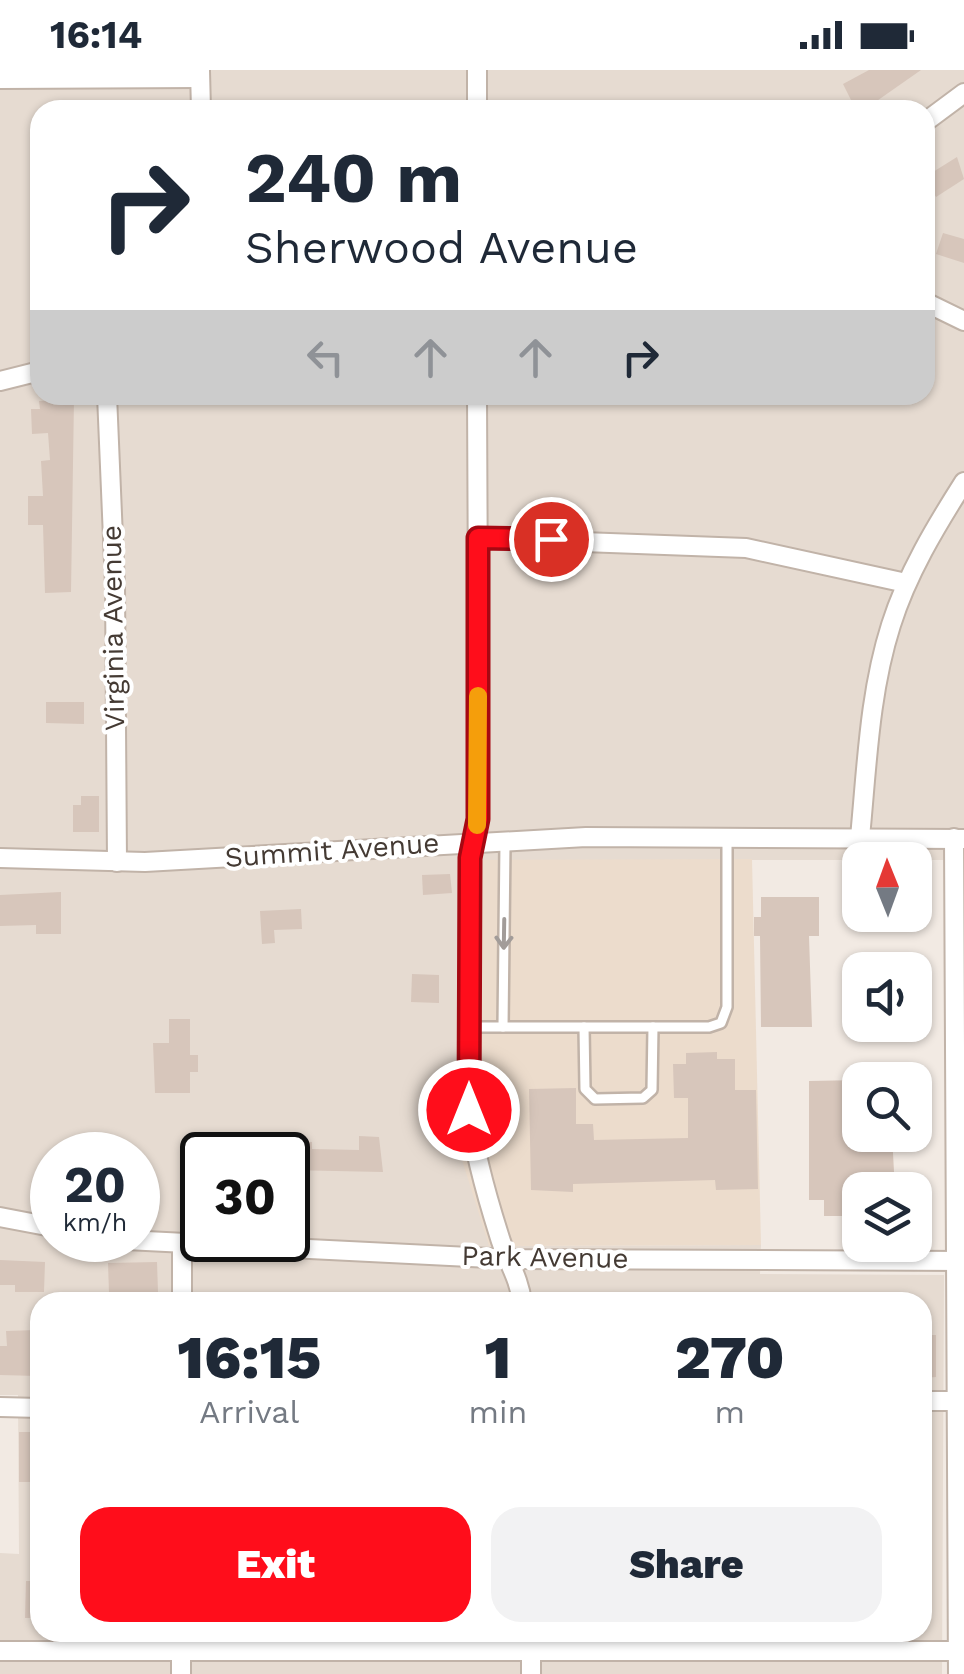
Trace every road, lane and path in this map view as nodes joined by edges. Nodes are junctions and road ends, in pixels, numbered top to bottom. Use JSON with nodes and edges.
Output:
{"nodes":[{"id":1,"x":477,"y":70,"type":"edge"},
{"id":2,"x":200,"y":74,"type":"edge"},
{"id":3,"x":0,"y":79,"type":"edge"},
{"id":4,"x":964,"y":92,"type":"edge"},
{"id":5,"x":200,"y":100,"type":"edge"},
{"id":6,"x":477,"y":100,"type":"edge"},
{"id":7,"x":935,"y":114,"type":"edge"},
{"id":8,"x":935,"y":307,"type":"edge"},
{"id":9,"x":964,"y":321,"type":"edge"},
{"id":10,"x":30,"y":374,"type":"edge"},
{"id":11,"x":0,"y":381,"type":"edge"},
{"id":12,"x":107,"y":405,"type":"edge"},
{"id":13,"x":478,"y":405,"type":"edge"},
{"id":14,"x":964,"y":482,"type":"edge"},
{"id":15,"x":478,"y":538,"type":"junction"},
{"id":16,"x":906,"y":584,"type":"junction"},
{"id":17,"x":727,"y":837,"type":"junction"},
{"id":18,"x":860,"y":838,"type":"junction"},
{"id":19,"x":959,"y":838,"type":"edge"},
{"id":20,"x":506,"y":840,"type":"junction"},
{"id":21,"x":474,"y":842,"type":"junction"},
{"id":22,"x":0,"y":858,"type":"edge"},
{"id":23,"x":116,"y":862,"type":"junction"},
{"id":24,"x":469,"y":1027,"type":"junction"},
{"id":25,"x":502,"y":1027,"type":"junction"},
{"id":26,"x":584,"y":1027,"type":"junction"},
{"id":27,"x":653,"y":1027,"type":"junction"},
{"id":28,"x":0,"y":1217,"type":"edge"},
{"id":29,"x":30,"y":1223,"type":"edge"},
{"id":30,"x":310,"y":1250,"type":"edge"},
{"id":31,"x":510,"y":1259,"type":"junction"},
{"id":32,"x":960,"y":1260,"type":"edge"},
{"id":33,"x":182,"y":1262,"type":"edge"},
{"id":34,"x":182,"y":1292,"type":"edge"},
{"id":35,"x":521,"y":1292,"type":"edge"},
{"id":36,"x":956,"y":1401,"type":"junction"},
{"id":37,"x":932,"y":1402,"type":"edge"},
{"id":38,"x":0,"y":1407,"type":"edge"},
{"id":39,"x":30,"y":1408,"type":"edge"},
{"id":40,"x":181,"y":1642,"type":"edge"},
{"id":41,"x":532,"y":1642,"type":"edge"},
{"id":42,"x":575,"y":1642,"type":"edge"},
{"id":43,"x":961,"y":1651,"type":"edge"},
{"id":44,"x":0,"y":1652,"type":"edge"},
{"id":45,"x":180,"y":1674,"type":"edge"},
{"id":46,"x":532,"y":1674,"type":"edge"},
{"id":47,"x":958,"y":1674,"type":"edge"}],
"edges":[{"from":1,"to":6,"type":"street"},
{"from":2,"to":3,"type":"street"},
{"from":2,"to":5,"type":"street"},
{"from":4,"to":7,"type":"street"},
{"from":8,"to":9,"type":"street"},
{"from":10,"to":11,"type":"street"},
{"from":12,"to":23,"type":"street","name":"Virginia Avenue"},
{"from":13,"to":15,"type":"street"},
{"from":14,"to":16,"type":"street"},
{"from":15,"to":16,"type":"street"},
{"from":15,"to":21,"type":"street"},
{"from":16,"to":18,"type":"street"},
{"from":17,"to":18,"type":"street","name":"Summit Avenue"},
{"from":17,"to":20,"type":"street","name":"Summit Avenue"},
{"from":17,"to":27,"type":"lane"},
{"from":18,"to":19,"type":"street","name":"Summit Avenue"},
{"from":19,"to":32,"type":"street"},
{"from":20,"to":21,"type":"street","name":"Summit Avenue"},
{"from":20,"to":25,"type":"lane","one_way":true},
{"from":21,"to":23,"type":"street","name":"Summit Avenue"},
{"from":21,"to":24,"type":"street"},
{"from":22,"to":23,"type":"street","name":"Summit Avenue"},
{"from":24,"to":25,"type":"lane"},
{"from":24,"to":31,"type":"street"},
{"from":25,"to":26,"type":"lane"},
{"from":26,"to":27,"type":"lane"},
{"from":26,"to":27,"type":"lane"},
{"from":28,"to":29,"type":"street"},
{"from":30,"to":31,"type":"street","name":"Park Avenue"},
{"from":31,"to":32,"type":"street","name":"Park Avenue"},
{"from":31,"to":35,"type":"street"},
{"from":32,"to":36,"type":"street"},
{"from":33,"to":34,"type":"street"},
{"from":36,"to":37,"type":"street"},
{"from":36,"to":43,"type":"street"},
{"from":38,"to":39,"type":"street"},
{"from":40,"to":44,"type":"street"},
{"from":40,"to":45,"type":"street"},
{"from":41,"to":46,"type":"street"},
{"from":42,"to":43,"type":"street"},
{"from":43,"to":47,"type":"street"}]}
